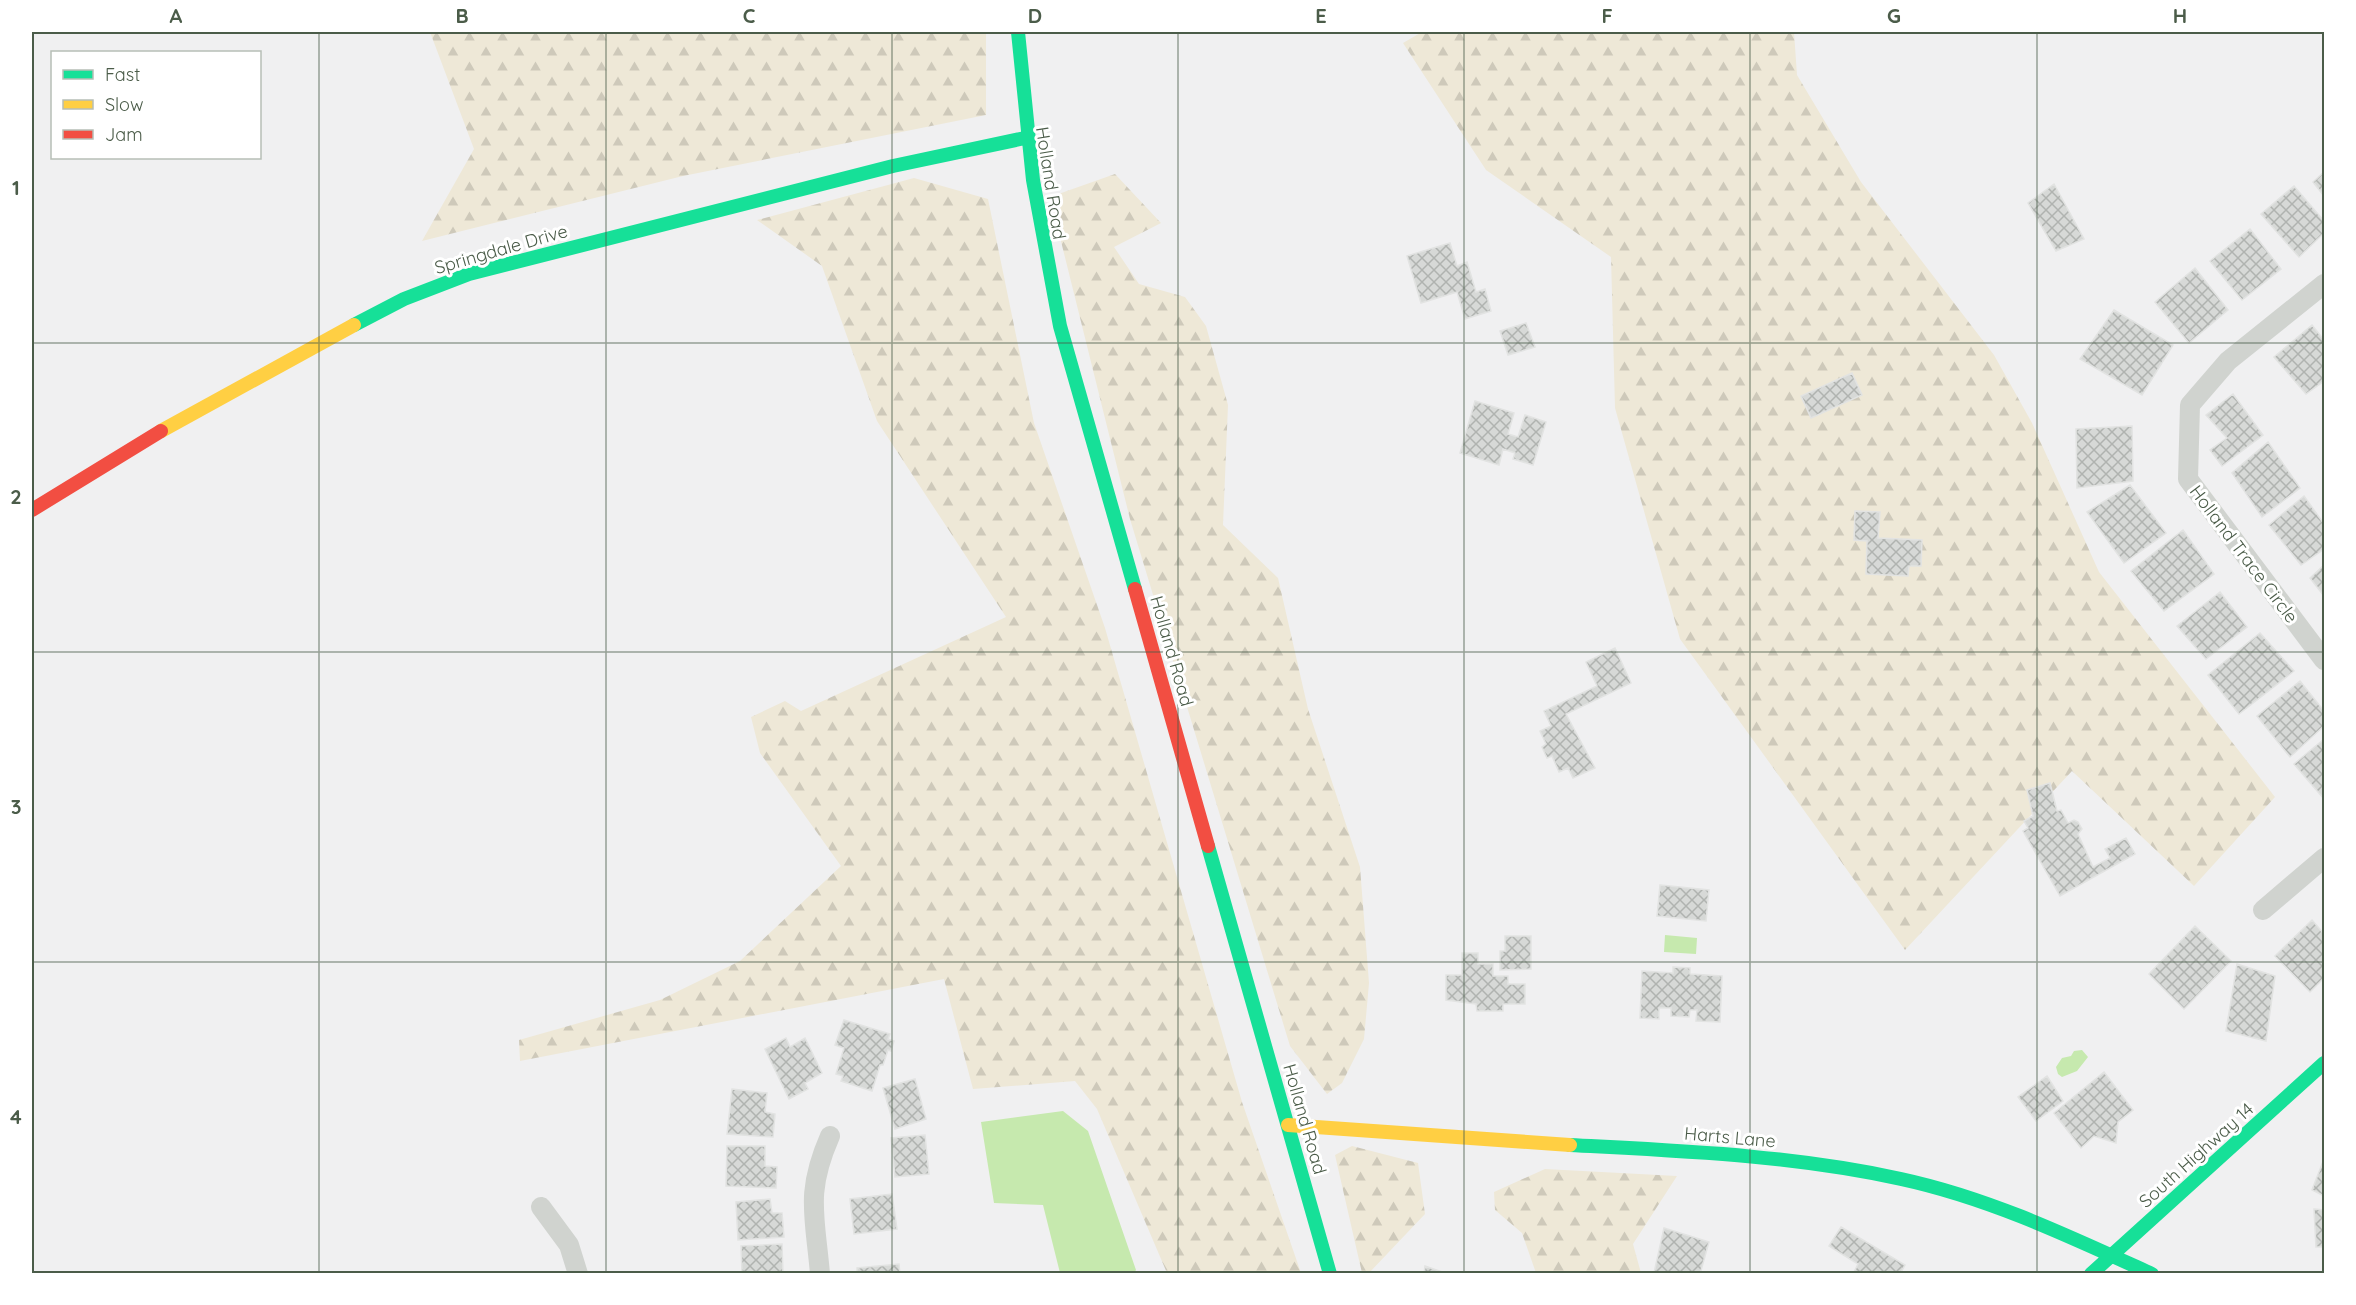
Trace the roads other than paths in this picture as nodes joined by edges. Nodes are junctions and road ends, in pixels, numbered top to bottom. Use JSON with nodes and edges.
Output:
{"nodes":[{"id":1,"x":1018,"y":32,"type":"edge"},
{"id":2,"x":1025,"y":138,"type":"junction"},
{"id":3,"x":2324,"y":286,"type":"edge"},
{"id":4,"x":32,"y":510,"type":"edge"},
{"id":5,"x":2325,"y":660,"type":"edge"},
{"id":6,"x":2325,"y":858,"type":"edge"},
{"id":7,"x":2263,"y":910,"type":"dead end"},
{"id":8,"x":2325,"y":1063,"type":"edge"},
{"id":9,"x":1288,"y":1125,"type":"junction"},
{"id":10,"x":830,"y":1136,"type":"dead end"},
{"id":11,"x":541,"y":1207,"type":"dead end"},
{"id":12,"x":2111,"y":1255,"type":"junction"},
{"id":13,"x":578,"y":1274,"type":"edge"},
{"id":14,"x":820,"y":1274,"type":"edge"},
{"id":15,"x":1330,"y":1274,"type":"edge"},
{"id":16,"x":2091,"y":1274,"type":"edge"},
{"id":17,"x":2152,"y":1274,"type":"edge"}],
"edges":[{"from":1,"to":2,"type":"street","name":"Holland Road"},
{"from":2,"to":4,"type":"street","name":"Springdale Drive"},
{"from":2,"to":9,"type":"street","name":"Holland Road"},
{"from":3,"to":5,"type":"street","name":"Holland Trace Circle"},
{"from":6,"to":7,"type":"street"},
{"from":8,"to":12,"type":"street","name":"South Highway 14"},
{"from":9,"to":12,"type":"street","name":"Harts Lane"},
{"from":9,"to":15,"type":"street","name":"Holland Road"},
{"from":10,"to":14,"type":"street"},
{"from":11,"to":13,"type":"street"},
{"from":12,"to":16,"type":"street","name":"South Highway 14"},
{"from":12,"to":17,"type":"street","name":"Harts Lane"}]}
